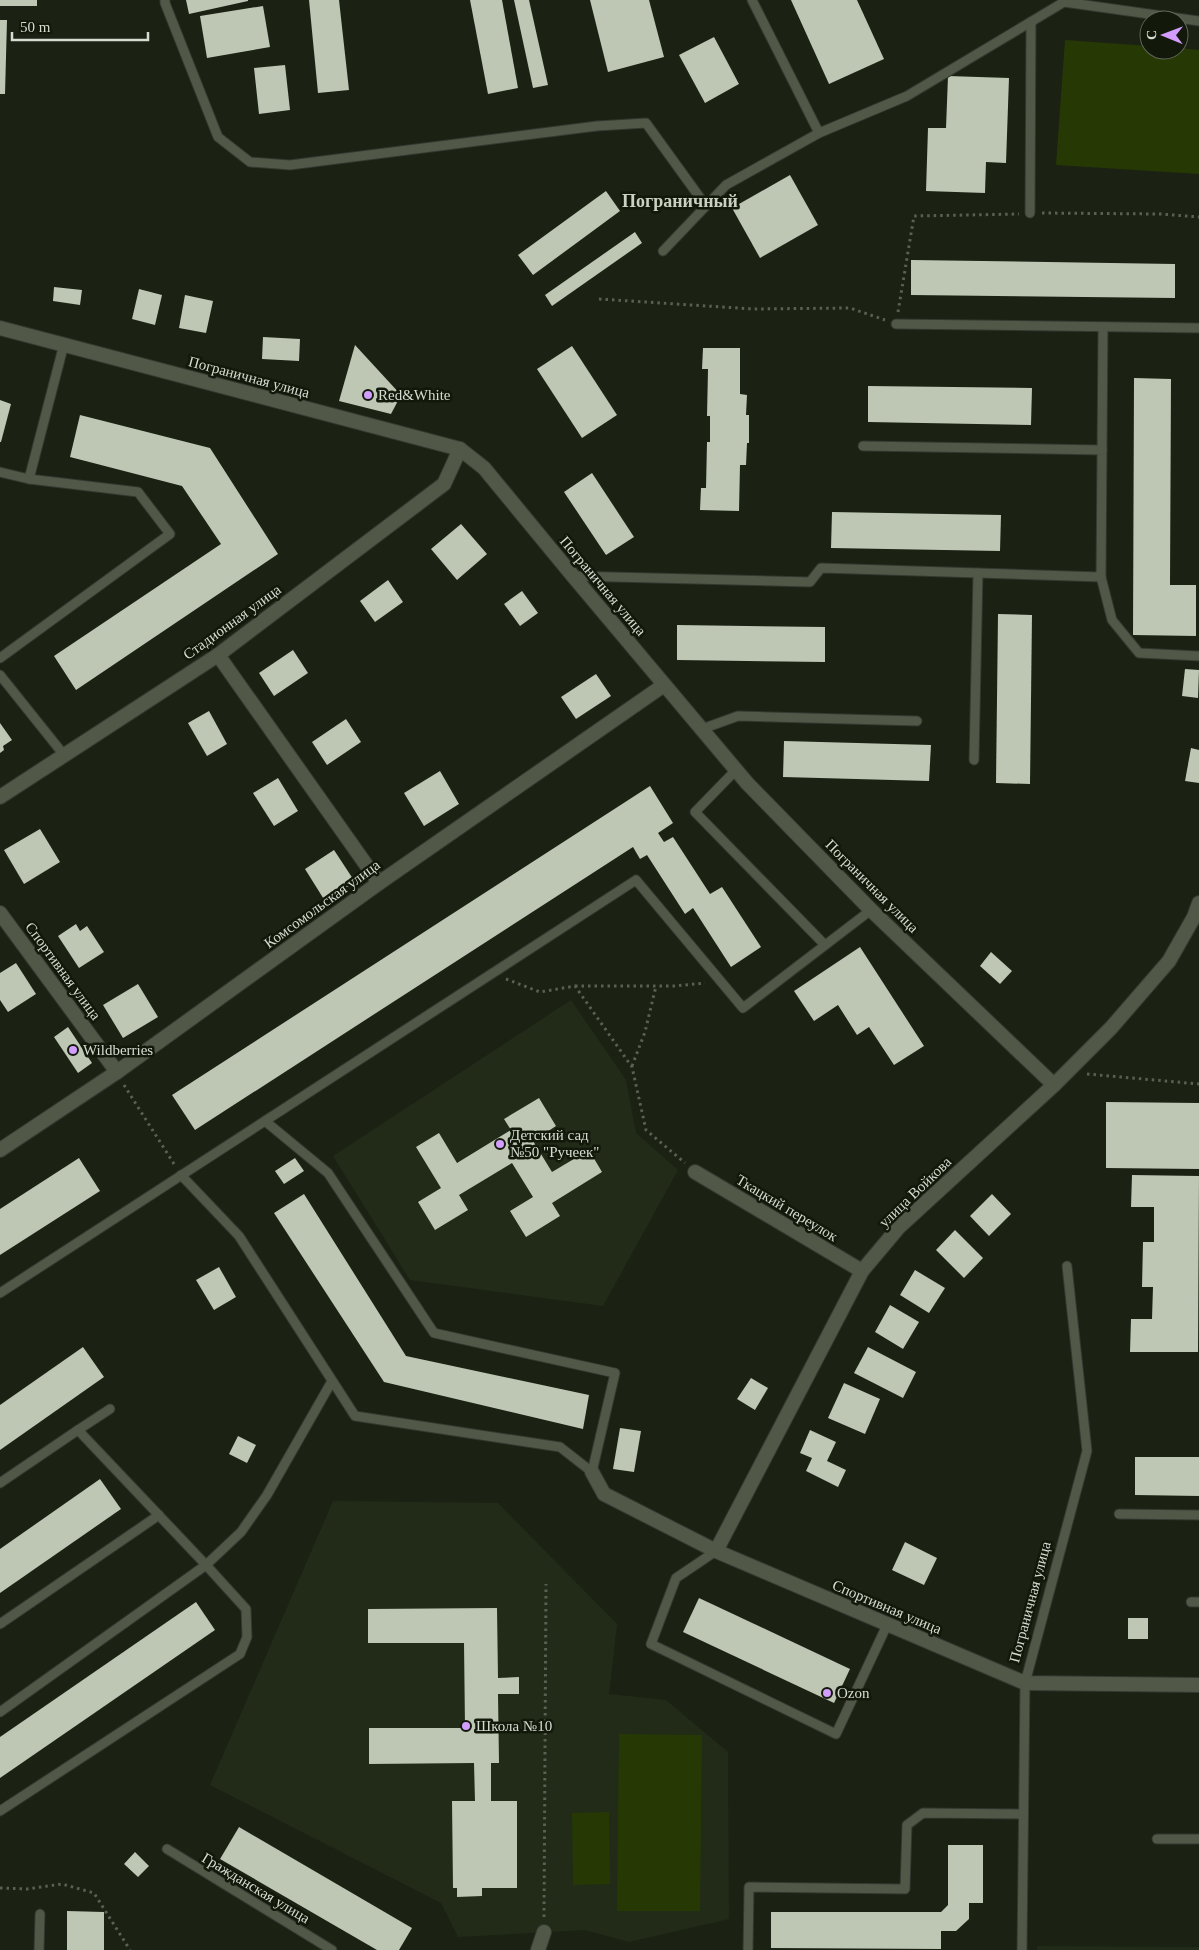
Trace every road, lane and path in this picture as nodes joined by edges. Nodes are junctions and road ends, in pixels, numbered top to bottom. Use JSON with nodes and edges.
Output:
{"nodes":[{"id":1,"x":165,"y":0,"type":"edge"},
{"id":2,"x":752,"y":0,"type":"edge"},
{"id":3,"x":1064,"y":1,"type":"edge"},
{"id":4,"x":1199,"y":21,"type":"edge"},
{"id":5,"x":1031,"y":22,"type":"junction"},
{"id":6,"x":818,"y":133,"type":"junction"},
{"id":7,"x":706,"y":206,"type":"junction"},
{"id":8,"x":1030,"y":213,"type":"junction"},
{"id":9,"x":1199,"y":217,"type":"edge"},
{"id":10,"x":663,"y":251,"type":"dead end"},
{"id":11,"x":599,"y":299,"type":"dead end"},
{"id":12,"x":896,"y":324,"type":"junction"},
{"id":13,"x":1103,"y":327,"type":"junction"},
{"id":14,"x":0,"y":328,"type":"edge"},
{"id":15,"x":1199,"y":328,"type":"edge"},
{"id":16,"x":64,"y":344,"type":"junction"},
{"id":17,"x":863,"y":446,"type":"dead end"},
{"id":18,"x":460,"y":449,"type":"junction"},
{"id":19,"x":1102,"y":450,"type":"junction"},
{"id":20,"x":0,"y":472,"type":"edge"},
{"id":21,"x":29,"y":479,"type":"junction"},
{"id":22,"x":978,"y":573,"type":"junction"},
{"id":23,"x":573,"y":576,"type":"junction"},
{"id":24,"x":1101,"y":577,"type":"junction"},
{"id":25,"x":218,"y":655,"type":"junction"},
{"id":26,"x":1199,"y":656,"type":"edge"},
{"id":27,"x":0,"y":658,"type":"edge"},
{"id":28,"x":0,"y":675,"type":"edge"},
{"id":29,"x":664,"y":685,"type":"junction"},
{"id":30,"x":917,"y":721,"type":"dead end"},
{"id":31,"x":702,"y":730,"type":"junction"},
{"id":32,"x":64,"y":754,"type":"junction"},
{"id":33,"x":974,"y":760,"type":"dead end"},
{"id":34,"x":736,"y":770,"type":"junction"},
{"id":35,"x":0,"y":797,"type":"edge"},
{"id":36,"x":379,"y":882,"type":"junction"},
{"id":37,"x":1199,"y":902,"type":"edge"},
{"id":38,"x":871,"y":910,"type":"junction"},
{"id":39,"x":0,"y":912,"type":"edge"},
{"id":40,"x":825,"y":945,"type":"junction"},
{"id":41,"x":492,"y":974,"type":"junction"},
{"id":42,"x":720,"y":981,"type":"junction"},
{"id":43,"x":574,"y":986,"type":"junction"},
{"id":44,"x":656,"y":986,"type":"junction"},
{"id":45,"x":632,"y":1067,"type":"junction"},
{"id":46,"x":117,"y":1072,"type":"junction"},
{"id":47,"x":1066,"y":1072,"type":"junction"},
{"id":48,"x":1199,"y":1084,"type":"edge"},
{"id":49,"x":1054,"y":1085,"type":"junction"},
{"id":50,"x":265,"y":1121,"type":"junction"},
{"id":51,"x":0,"y":1150,"type":"edge"},
{"id":52,"x":695,"y":1172,"type":"joint"},
{"id":53,"x":181,"y":1175,"type":"junction"},
{"id":54,"x":1067,"y":1266,"type":"dead end"},
{"id":55,"x":862,"y":1271,"type":"junction"},
{"id":56,"x":0,"y":1293,"type":"edge"},
{"id":57,"x":332,"y":1381,"type":"junction"},
{"id":58,"x":110,"y":1409,"type":"dead end"},
{"id":59,"x":78,"y":1430,"type":"junction"},
{"id":60,"x":592,"y":1472,"type":"junction"},
{"id":61,"x":0,"y":1483,"type":"edge"},
{"id":62,"x":159,"y":1514,"type":"junction"},
{"id":63,"x":1119,"y":1514,"type":"dead end"},
{"id":64,"x":1199,"y":1515,"type":"edge"},
{"id":65,"x":716,"y":1551,"type":"junction"},
{"id":66,"x":206,"y":1565,"type":"junction"},
{"id":67,"x":546,"y":1584,"type":"dead end"},
{"id":68,"x":0,"y":1624,"type":"edge"},
{"id":69,"x":887,"y":1624,"type":"junction"},
{"id":70,"x":1024,"y":1684,"type":"junction"},
{"id":71,"x":1199,"y":1685,"type":"edge"},
{"id":72,"x":0,"y":1712,"type":"edge"},
{"id":73,"x":0,"y":1811,"type":"edge"},
{"id":74,"x":1024,"y":1814,"type":"junction"},
{"id":75,"x":1157,"y":1839,"type":"dead end"},
{"id":76,"x":1199,"y":1839,"type":"edge"},
{"id":77,"x":166,"y":1850,"type":"dead end"},
{"id":78,"x":0,"y":1888,"type":"edge"},
{"id":79,"x":40,"y":1914,"type":"dead end"},
{"id":80,"x":544,"y":1932,"type":"joint"},
{"id":81,"x":39,"y":1950,"type":"edge"},
{"id":82,"x":130,"y":1950,"type":"edge"},
{"id":83,"x":332,"y":1950,"type":"edge"},
{"id":84,"x":538,"y":1950,"type":"edge"},
{"id":85,"x":748,"y":1950,"type":"edge"},
{"id":86,"x":1022,"y":1950,"type":"edge"}],
"edges":[{"from":1,"to":7,"type":"lane"},
{"from":2,"to":6,"type":"lane"},
{"from":3,"to":4,"type":"lane"},
{"from":3,"to":5,"type":"lane"},
{"from":5,"to":6,"type":"lane"},
{"from":5,"to":8,"type":"lane"},
{"from":6,"to":7,"type":"lane"},
{"from":7,"to":10,"type":"lane"},
{"from":8,"to":9,"type":"path"},
{"from":8,"to":12,"type":"path"},
{"from":11,"to":12,"type":"path"},
{"from":12,"to":13,"type":"lane"},
{"from":13,"to":15,"type":"lane"},
{"from":13,"to":19,"type":"lane"},
{"from":14,"to":16,"type":"street","name":"Пограничная улица"},
{"from":16,"to":18,"type":"street","name":"Пограничная улица"},
{"from":16,"to":21,"type":"lane"},
{"from":17,"to":19,"type":"lane"},
{"from":18,"to":23,"type":"street","name":"Пограничная улица"},
{"from":18,"to":25,"type":"street","name":"Стадионная улица"},
{"from":19,"to":24,"type":"lane"},
{"from":20,"to":21,"type":"lane"},
{"from":21,"to":27,"type":"lane"},
{"from":22,"to":23,"type":"lane"},
{"from":22,"to":24,"type":"lane"},
{"from":22,"to":33,"type":"lane"},
{"from":23,"to":29,"type":"street","name":"Пограничная улица"},
{"from":24,"to":26,"type":"lane"},
{"from":25,"to":32,"type":"street","name":"Стадионная улица"},
{"from":25,"to":36,"type":"street"},
{"from":28,"to":32,"type":"lane"},
{"from":29,"to":31,"type":"street","name":"Пограничная улица"},
{"from":29,"to":36,"type":"street","name":"Комсомольская улица"},
{"from":30,"to":31,"type":"lane"},
{"from":31,"to":34,"type":"street","name":"Пограничная улица"},
{"from":32,"to":35,"type":"street","name":"Стадионная улица"},
{"from":34,"to":38,"type":"street","name":"Пограничная улица"},
{"from":34,"to":40,"type":"lane"},
{"from":36,"to":46,"type":"street","name":"Комсомольская улица"},
{"from":37,"to":47,"type":"street","name":"улица Войкова"},
{"from":38,"to":40,"type":"lane"},
{"from":38,"to":49,"type":"street","name":"Пограничная улица"},
{"from":39,"to":46,"type":"street","name":"Спортивная улица"},
{"from":40,"to":42,"type":"lane"},
{"from":41,"to":42,"type":"lane"},
{"from":41,"to":43,"type":"path"},
{"from":41,"to":50,"type":"lane"},
{"from":42,"to":44,"type":"path"},
{"from":43,"to":44,"type":"path"},
{"from":43,"to":45,"type":"path"},
{"from":44,"to":45,"type":"path"},
{"from":45,"to":52,"type":"path"},
{"from":46,"to":51,"type":"street","name":"Комсомольская улица"},
{"from":46,"to":53,"type":"path"},
{"from":47,"to":48,"type":"path"},
{"from":47,"to":49,"type":"street","name":"улица Войкова"},
{"from":49,"to":55,"type":"street","name":"улица Войкова"},
{"from":50,"to":53,"type":"lane"},
{"from":50,"to":60,"type":"lane"},
{"from":52,"to":55,"type":"street","name":"Ткацкий переулок"},
{"from":53,"to":56,"type":"lane"},
{"from":53,"to":57,"type":"lane"},
{"from":54,"to":70,"type":"lane","name":"Пограничная улица"},
{"from":55,"to":65,"type":"street","name":"улица Войкова"},
{"from":57,"to":60,"type":"lane"},
{"from":57,"to":66,"type":"lane"},
{"from":58,"to":59,"type":"lane"},
{"from":59,"to":61,"type":"lane"},
{"from":59,"to":62,"type":"lane"},
{"from":60,"to":65,"type":"street","name":"Спортивная улица"},
{"from":62,"to":66,"type":"lane"},
{"from":62,"to":68,"type":"lane"},
{"from":63,"to":64,"type":"lane"},
{"from":65,"to":69,"type":"street","name":"Спортивная улица"},
{"from":65,"to":69,"type":"lane"},
{"from":66,"to":72,"type":"lane"},
{"from":66,"to":73,"type":"lane"},
{"from":67,"to":80,"type":"path"},
{"from":69,"to":70,"type":"street","name":"Спортивная улица"},
{"from":70,"to":71,"type":"street","name":"Спортивная улица"},
{"from":70,"to":74,"type":"lane","name":"Пограничная улица"},
{"from":74,"to":85,"type":"lane"},
{"from":74,"to":86,"type":"lane","name":"Пограничная улица"},
{"from":75,"to":76,"type":"lane"},
{"from":77,"to":83,"type":"lane","name":"Гражданская улица"},
{"from":78,"to":82,"type":"path"},
{"from":79,"to":81,"type":"lane"},
{"from":80,"to":84,"type":"street"}]}
